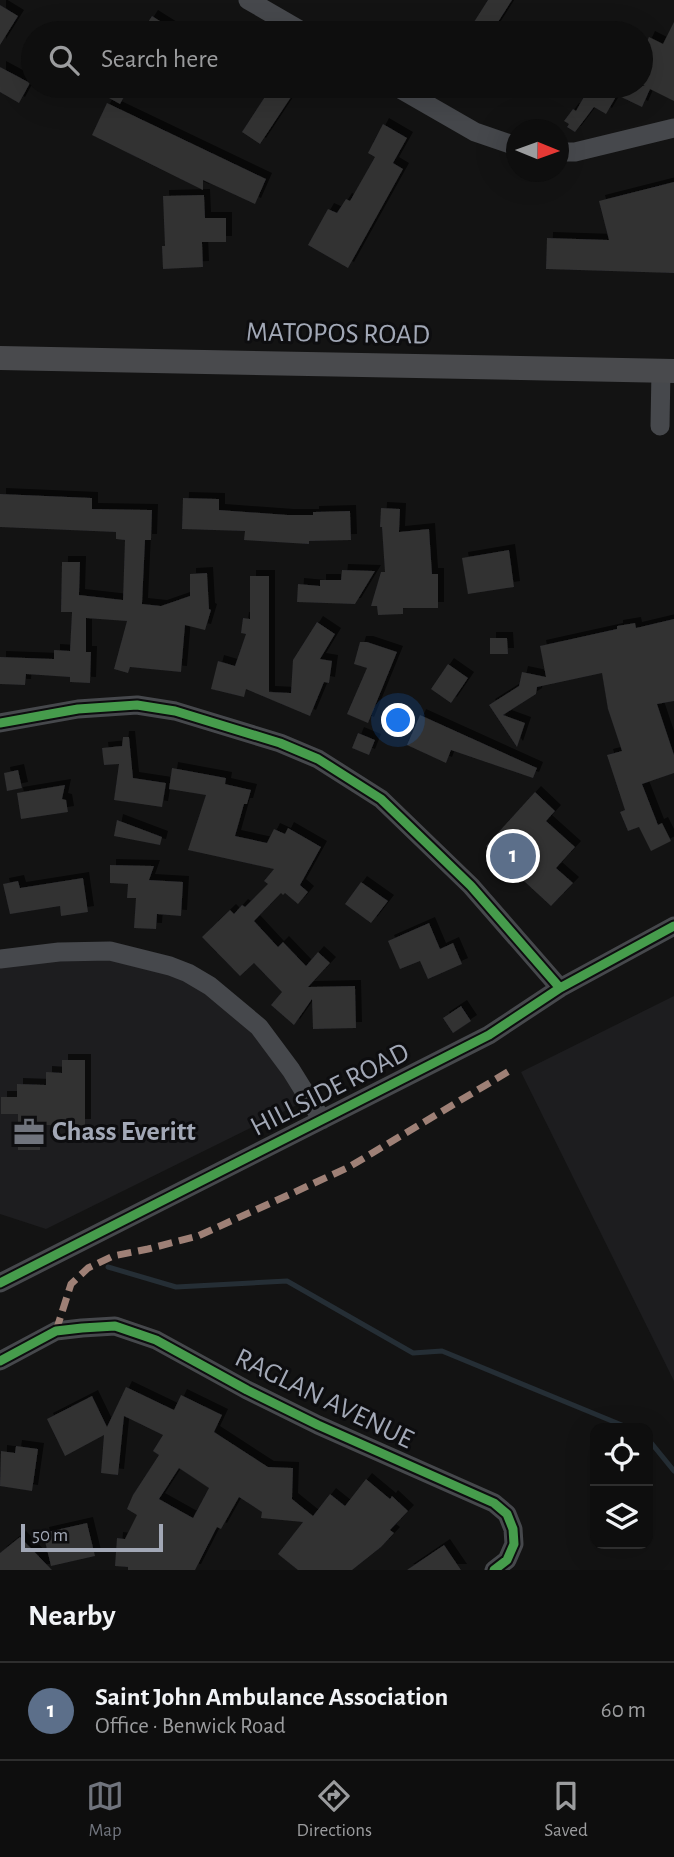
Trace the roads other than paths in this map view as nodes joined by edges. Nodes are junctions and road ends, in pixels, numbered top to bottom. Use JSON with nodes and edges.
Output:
{"nodes":[{"id":1,"x":248,"y":0,"type":"edge"},
{"id":2,"x":284,"y":21,"type":"edge"},
{"id":3,"x":416,"y":98,"type":"edge"},
{"id":4,"x":674,"y":128,"type":"edge"},
{"id":5,"x":506,"y":143,"type":"edge"},
{"id":6,"x":569,"y":152,"type":"edge"},
{"id":7,"x":0,"y":358,"type":"edge"},
{"id":8,"x":667,"y":371,"type":"edge"},
{"id":9,"x":660,"y":426,"type":"dead end"},
{"id":10,"x":0,"y":723,"type":"edge"},
{"id":11,"x":674,"y":926,"type":"edge"},
{"id":12,"x":0,"y":959,"type":"edge"},
{"id":13,"x":560,"y":988,"type":"junction"},
{"id":14,"x":322,"y":1121,"type":"junction"},
{"id":15,"x":0,"y":1283,"type":"edge"},
{"id":16,"x":0,"y":1361,"type":"edge"},
{"id":17,"x":494,"y":1570,"type":"edge"}],
"edges":[{"from":1,"to":2,"type":"street"},
{"from":3,"to":5,"type":"street"},
{"from":4,"to":6,"type":"street"},
{"from":7,"to":8,"type":"main road","name":"MATOPOS ROAD"},
{"from":8,"to":9,"type":"street"},
{"from":10,"to":13,"type":"street"},
{"from":11,"to":13,"type":"street","name":"HILLSIDE ROAD"},
{"from":12,"to":14,"type":"street"},
{"from":13,"to":14,"type":"street","name":"HILLSIDE ROAD"},
{"from":14,"to":15,"type":"street","name":"HILLSIDE ROAD"},
{"from":16,"to":17,"type":"street","name":"RAGLAN AVENUE"}]}
